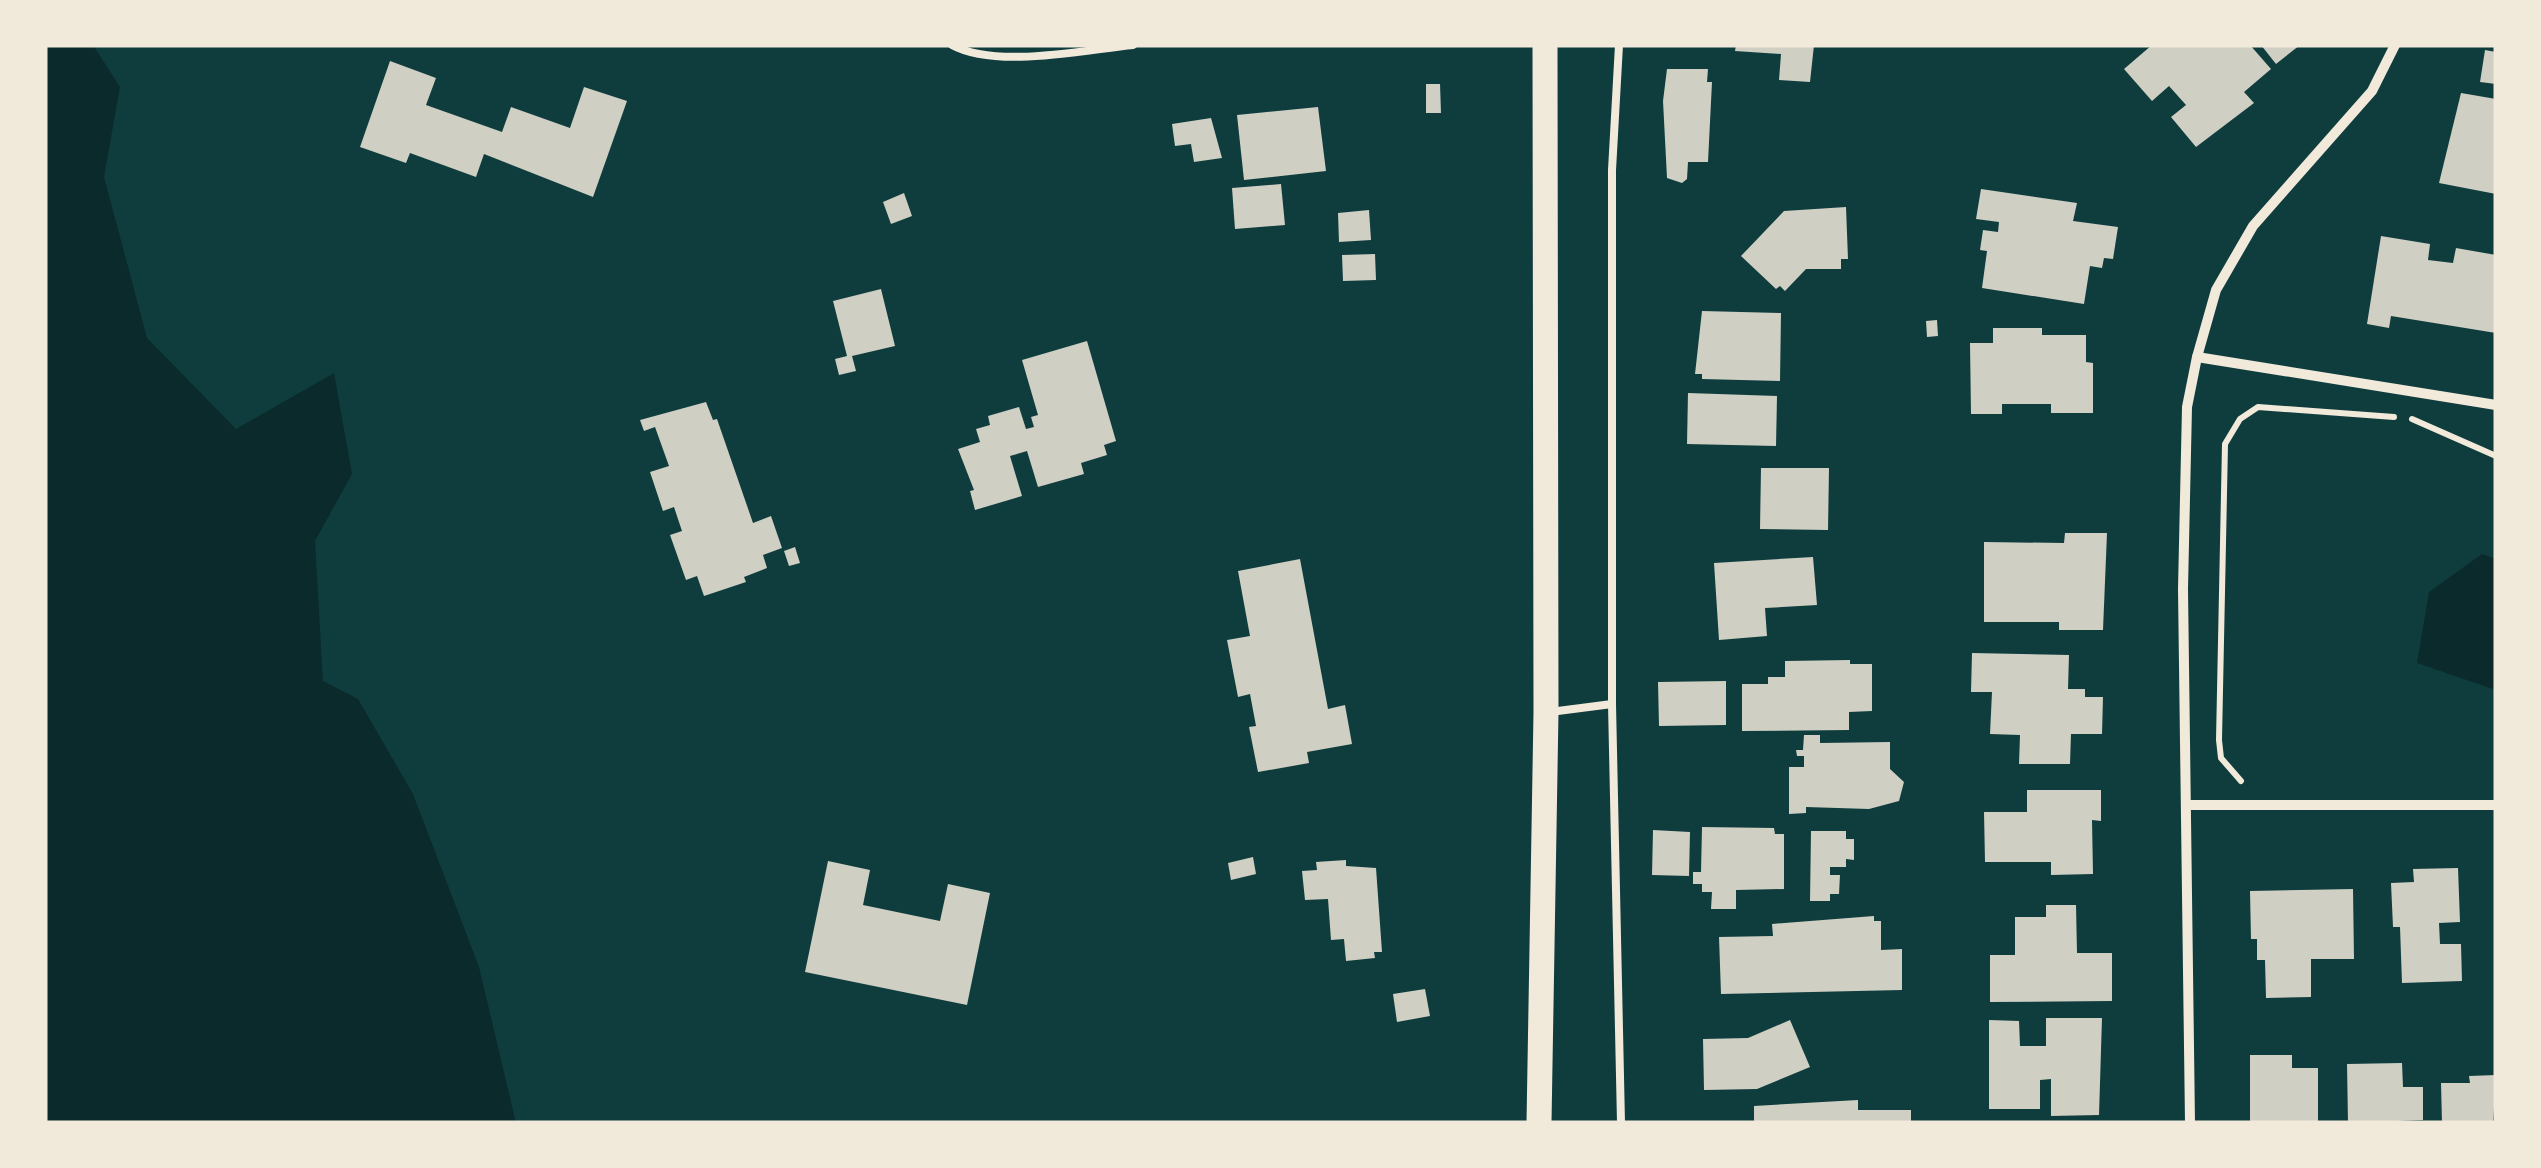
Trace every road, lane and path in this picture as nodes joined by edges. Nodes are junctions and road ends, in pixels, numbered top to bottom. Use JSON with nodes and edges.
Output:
{"nodes":[{"id":1,"x":952,"y":45,"type":"edge"},
{"id":2,"x":1133,"y":45,"type":"edge"},
{"id":3,"x":1545,"y":45,"type":"edge"},
{"id":4,"x":1619,"y":45,"type":"edge"},
{"id":5,"x":2395,"y":45,"type":"edge"},
{"id":6,"x":2197,"y":358,"type":"junction"},
{"id":7,"x":2282,"y":395,"type":"dead end"},
{"id":8,"x":2496,"y":405,"type":"edge"},
{"id":9,"x":2280,"y":406,"type":"junction"},
{"id":10,"x":2496,"y":456,"type":"edge"},
{"id":11,"x":1612,"y":704,"type":"junction"},
{"id":12,"x":1546,"y":712,"type":"junction"},
{"id":13,"x":2241,"y":787,"type":"dead end"},
{"id":14,"x":2188,"y":804,"type":"junction"},
{"id":15,"x":2496,"y":805,"type":"edge"},
{"id":16,"x":1539,"y":1123,"type":"edge"},
{"id":17,"x":1621,"y":1123,"type":"edge"},
{"id":18,"x":2190,"y":1123,"type":"edge"}],
"edges":[{"from":1,"to":2,"type":"lane"},
{"from":3,"to":12,"type":"main road"},
{"from":4,"to":11,"type":"lane"},
{"from":5,"to":6,"type":"street"},
{"from":6,"to":8,"type":"street"},
{"from":6,"to":14,"type":"street"},
{"from":7,"to":9,"type":"path"},
{"from":9,"to":10,"type":"path"},
{"from":9,"to":13,"type":"path"},
{"from":11,"to":12,"type":"lane"},
{"from":11,"to":17,"type":"lane"},
{"from":12,"to":16,"type":"main road"},
{"from":14,"to":15,"type":"street"},
{"from":14,"to":18,"type":"street"}]}
